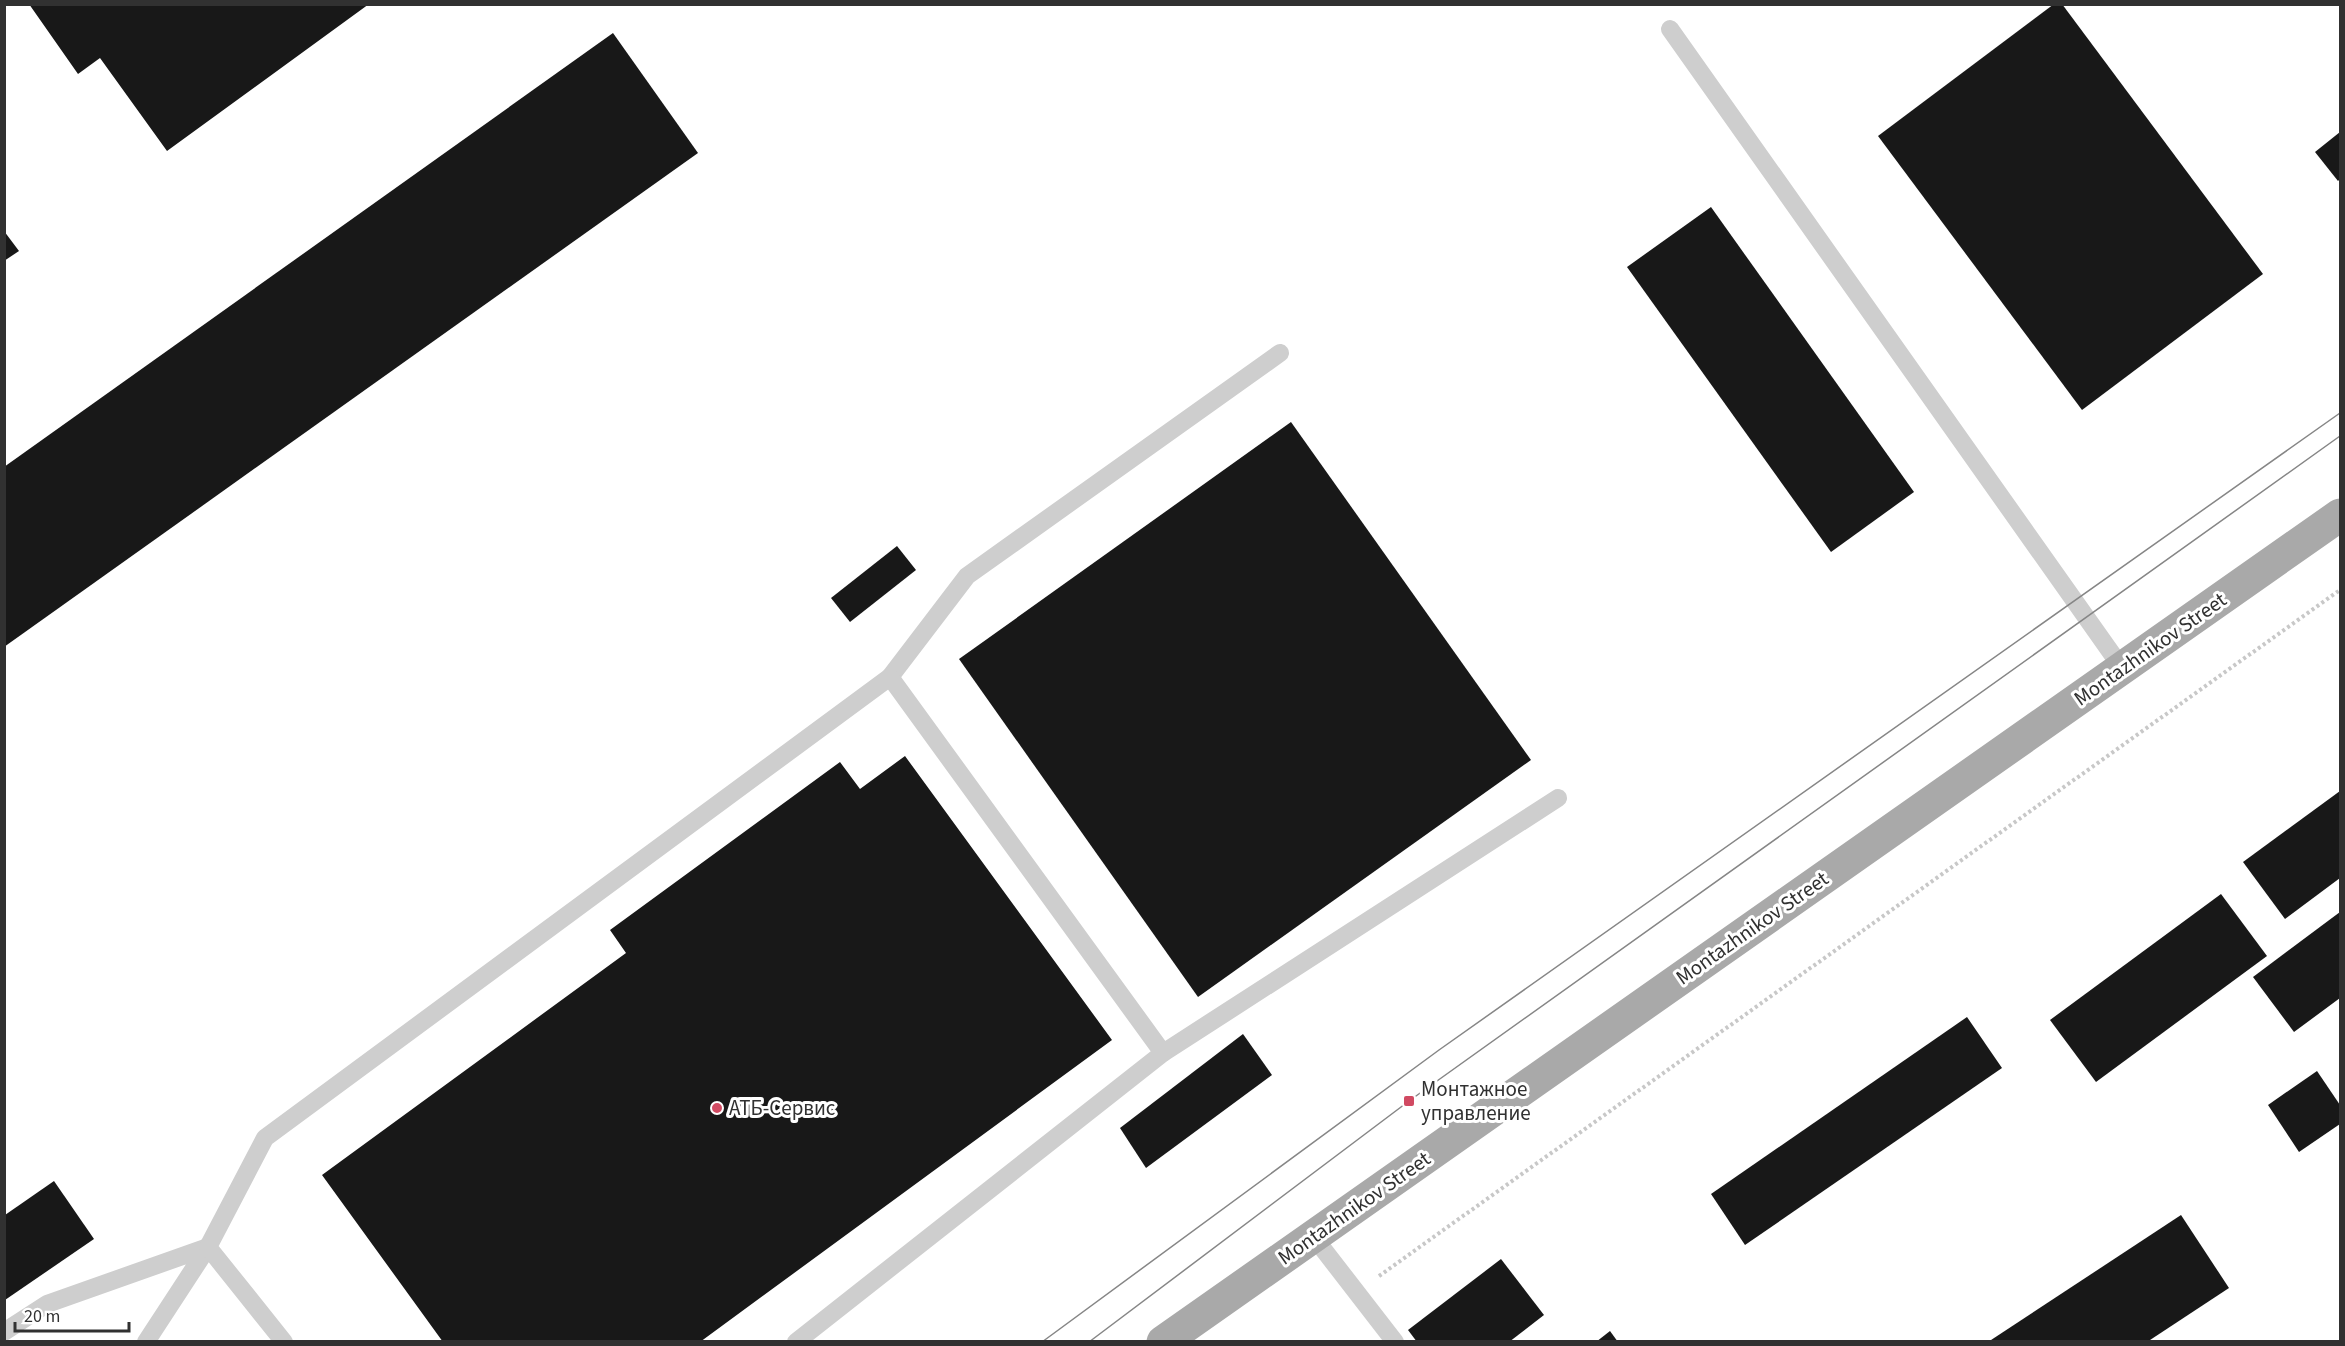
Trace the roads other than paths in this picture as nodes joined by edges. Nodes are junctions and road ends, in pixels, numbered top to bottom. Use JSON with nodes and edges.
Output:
{"nodes":[{"id":1,"x":1670,"y":29,"type":"dead end"},
{"id":2,"x":1280,"y":353,"type":"dead end"},
{"id":3,"x":2340,"y":515,"type":"edge"},
{"id":4,"x":2122,"y":668,"type":"junction"},
{"id":5,"x":890,"y":677,"type":"junction"},
{"id":6,"x":1558,"y":798,"type":"dead end"},
{"id":7,"x":1163,"y":1053,"type":"junction"},
{"id":8,"x":1313,"y":1236,"type":"junction"},
{"id":9,"x":208,"y":1246,"type":"junction"},
{"id":10,"x":4,"y":1332,"type":"edge"},
{"id":11,"x":146,"y":1341,"type":"edge"},
{"id":12,"x":284,"y":1341,"type":"edge"},
{"id":13,"x":796,"y":1341,"type":"edge"},
{"id":14,"x":1163,"y":1341,"type":"edge"},
{"id":15,"x":1395,"y":1341,"type":"edge"}],
"edges":[{"from":1,"to":4,"type":"lane"},
{"from":2,"to":5,"type":"lane"},
{"from":3,"to":4,"type":"main road","name":"Montazhnikov Street"},
{"from":4,"to":8,"type":"main road","name":"Montazhnikov Street"},
{"from":5,"to":7,"type":"lane"},
{"from":5,"to":9,"type":"lane"},
{"from":6,"to":7,"type":"lane"},
{"from":7,"to":13,"type":"lane"},
{"from":8,"to":14,"type":"main road","name":"Montazhnikov Street"},
{"from":8,"to":15,"type":"lane"},
{"from":9,"to":10,"type":"lane"},
{"from":9,"to":11,"type":"lane"},
{"from":9,"to":12,"type":"lane"}]}
